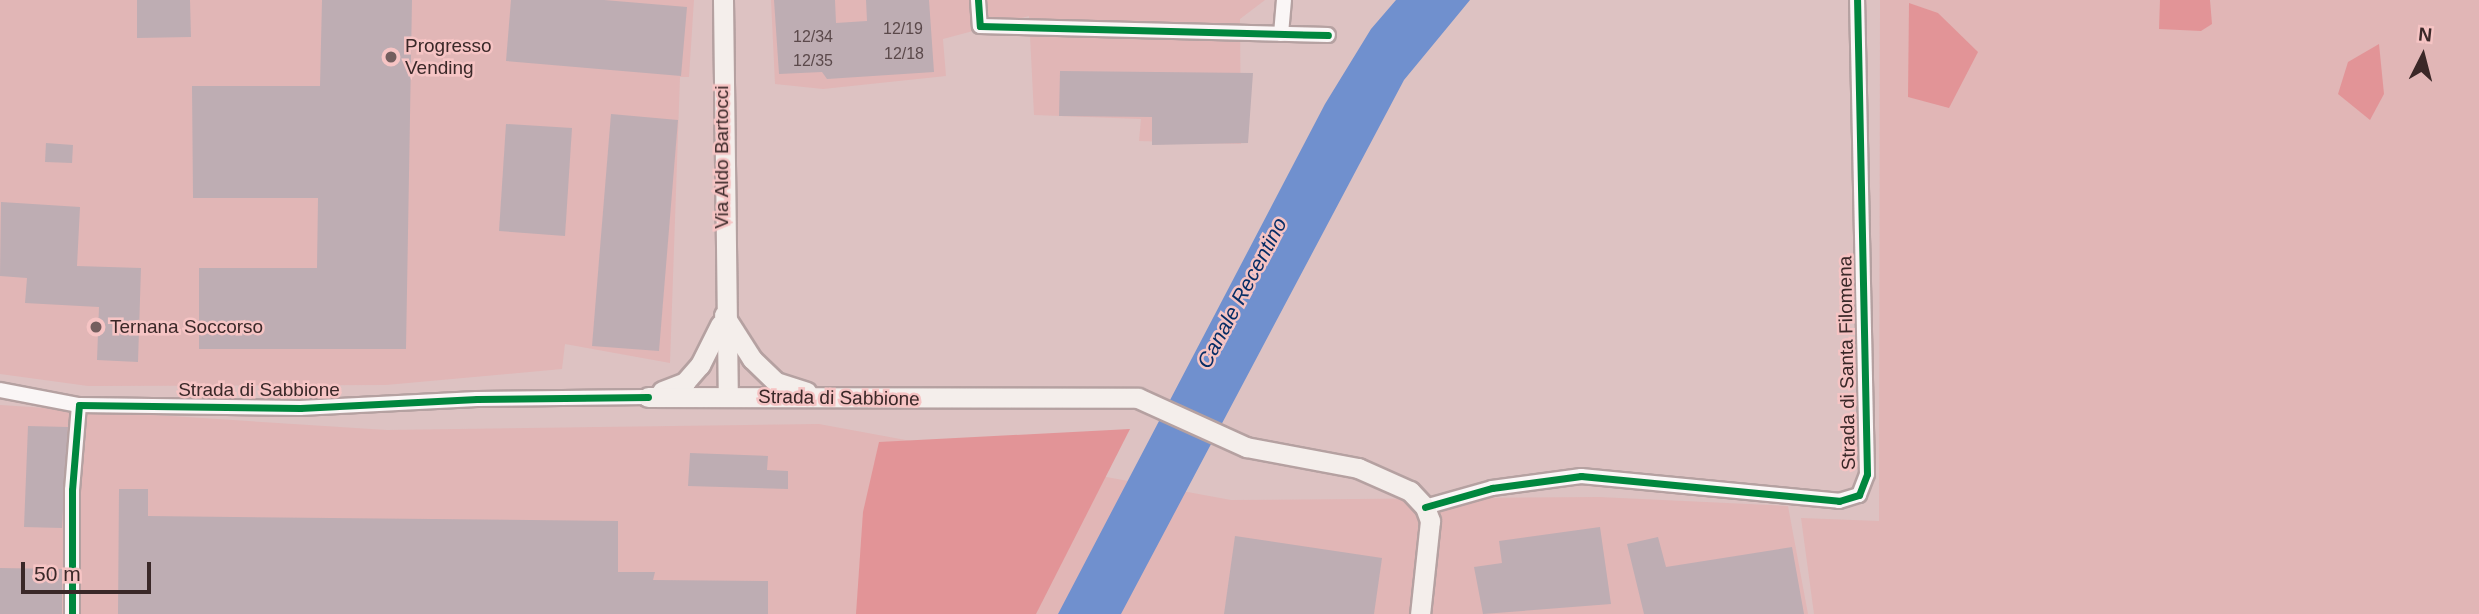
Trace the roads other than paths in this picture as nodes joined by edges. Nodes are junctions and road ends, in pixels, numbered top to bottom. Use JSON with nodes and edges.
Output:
{"nodes":[{"id":1,"x":723,"y":0,"type":"edge"},
{"id":2,"x":978,"y":0,"type":"edge"},
{"id":3,"x":1284,"y":0,"type":"edge"},
{"id":4,"x":1857,"y":0,"type":"edge"},
{"id":5,"x":1281,"y":34,"type":"junction"},
{"id":6,"x":1328,"y":35,"type":"dead end"},
{"id":7,"x":723,"y":314,"type":"junction"},
{"id":8,"x":0,"y":390,"type":"edge"},
{"id":9,"x":728,"y":395,"type":"junction"},
{"id":10,"x":648,"y":397,"type":"junction"},
{"id":11,"x":824,"y":398,"type":"junction"},
{"id":12,"x":79,"y":405,"type":"junction"},
{"id":13,"x":1425,"y":507,"type":"junction"},
{"id":14,"x":72,"y":614,"type":"edge"},
{"id":15,"x":1420,"y":614,"type":"edge"}],
"edges":[{"from":1,"to":7,"type":"main road","name":"Via Aldo Bartocci"},
{"from":2,"to":5,"type":"street"},
{"from":3,"to":5,"type":"street"},
{"from":4,"to":13,"type":"street","name":"Strada di Santa Filomena"},
{"from":5,"to":6,"type":"street"},
{"from":7,"to":9,"type":"main road","name":"Via Aldo Bartocci"},
{"from":7,"to":10,"type":"main road","name":"Via Aldo Bartocci"},
{"from":7,"to":11,"type":"main road"},
{"from":8,"to":12,"type":"street","name":"Strada di Sabbione"},
{"from":9,"to":10,"type":"main road","name":"Strada di Sabbione"},
{"from":9,"to":11,"type":"main road","name":"Strada di Sabbione"},
{"from":10,"to":12,"type":"street","name":"Strada di Sabbione"},
{"from":11,"to":13,"type":"main road","name":"Strada di Sabbione"},
{"from":12,"to":14,"type":"street"},
{"from":13,"to":15,"type":"main road"}]}
